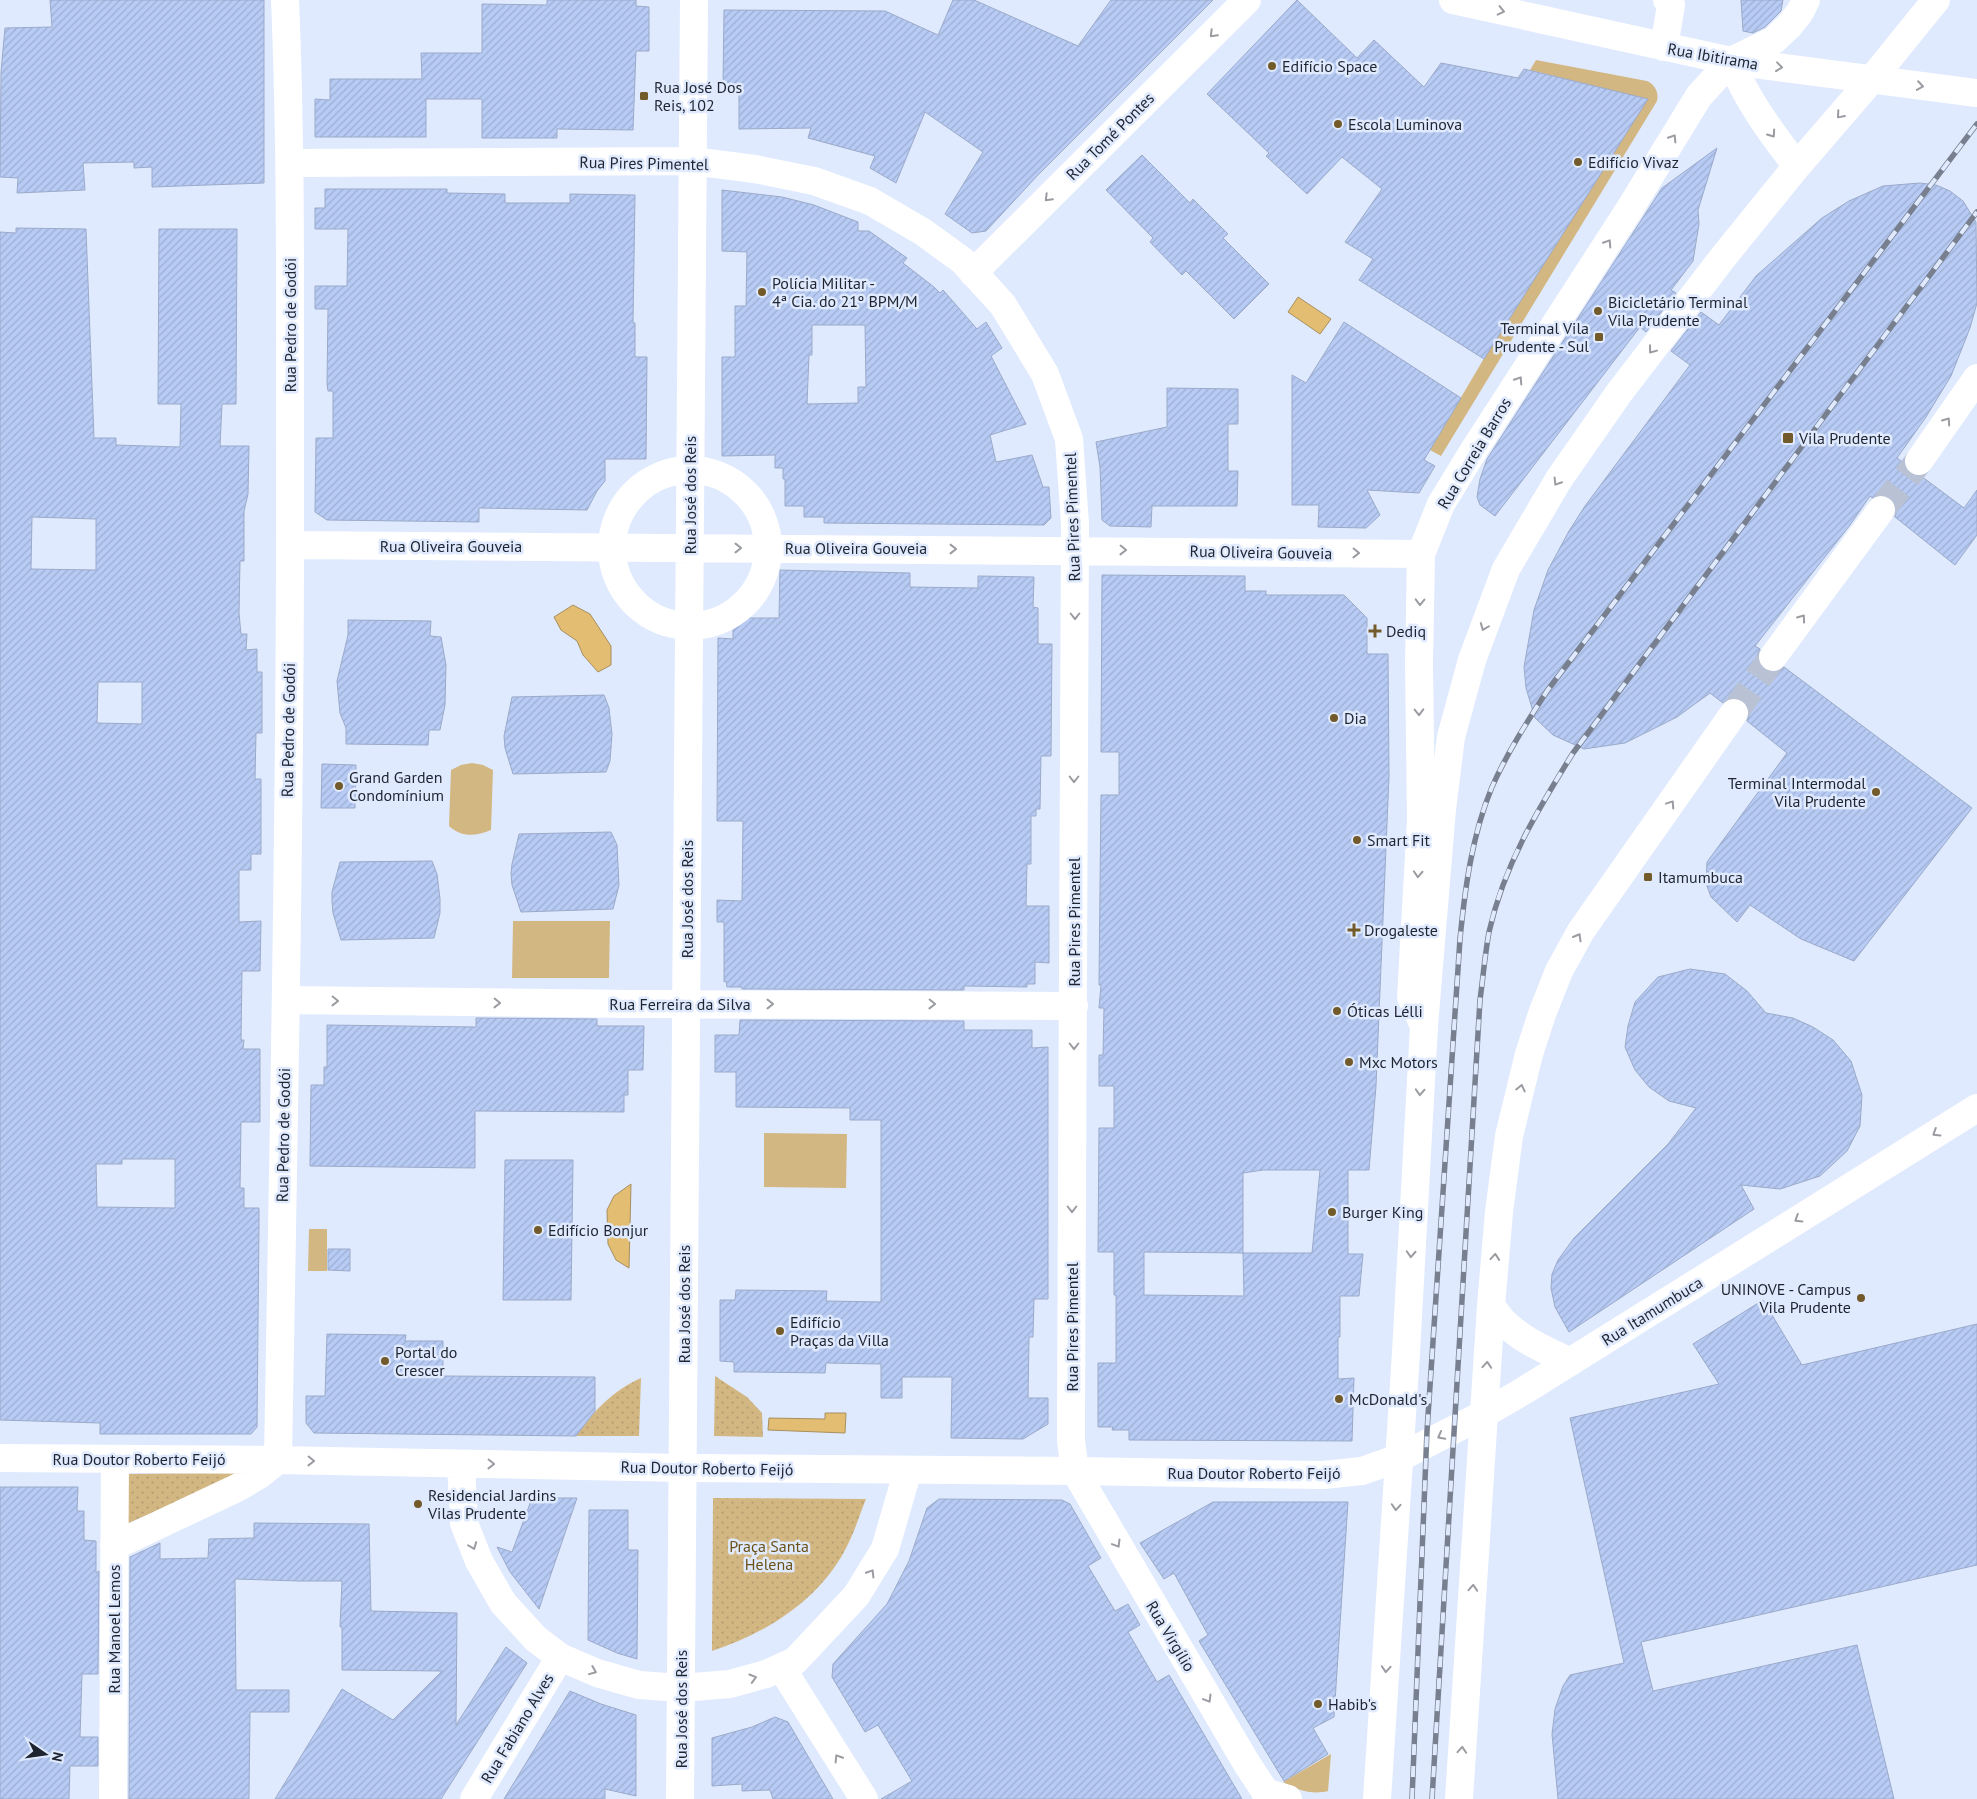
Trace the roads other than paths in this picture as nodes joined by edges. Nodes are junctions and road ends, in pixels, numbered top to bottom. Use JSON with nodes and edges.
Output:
{"nodes":[{"id":1,"x":285,"y":0,"type":"edge"},
{"id":2,"x":694,"y":0,"type":"edge"},
{"id":3,"x":1248,"y":0,"type":"edge"},
{"id":4,"x":1453,"y":0,"type":"edge"},
{"id":5,"x":1667,"y":0,"type":"edge"},
{"id":6,"x":1806,"y":0,"type":"edge"},
{"id":7,"x":1936,"y":0,"type":"edge"},
{"id":8,"x":1664,"y":47,"type":"junction"},
{"id":9,"x":1731,"y":61,"type":"junction"},
{"id":10,"x":1872,"y":79,"type":"junction"},
{"id":11,"x":1977,"y":93,"type":"edge"},
{"id":12,"x":692,"y":162,"type":"junction"},
{"id":13,"x":290,"y":163,"type":"junction"},
{"id":14,"x":1796,"y":166,"type":"junction"},
{"id":15,"x":973,"y":273,"type":"junction"},
{"id":16,"x":1977,"y":378,"type":"edge"},
{"id":17,"x":1919,"y":461,"type":"tunnel mouth"},
{"id":18,"x":690,"y":469,"type":"junction"},
{"id":19,"x":1881,"y":510,"type":"tunnel mouth"},
{"id":20,"x":290,"y":545,"type":"junction"},
{"id":21,"x":612,"y":547,"type":"junction"},
{"id":22,"x":690,"y":547,"type":"junction"},
{"id":23,"x":768,"y":548,"type":"junction"},
{"id":24,"x":1075,"y":550,"type":"junction"},
{"id":25,"x":1421,"y":554,"type":"junction"},
{"id":26,"x":689,"y":626,"type":"junction"},
{"id":27,"x":1773,"y":657,"type":"tunnel mouth"},
{"id":28,"x":1734,"y":713,"type":"tunnel mouth"},
{"id":29,"x":286,"y":1000,"type":"junction"},
{"id":30,"x":686,"y":1004,"type":"junction"},
{"id":31,"x":1074,"y":1006,"type":"junction"},
{"id":32,"x":1424,"y":1026,"type":"junction"},
{"id":33,"x":1977,"y":1108,"type":"edge"},
{"id":34,"x":1491,"y":1306,"type":"junction"},
{"id":35,"x":1570,"y":1362,"type":"junction"},
{"id":36,"x":1484,"y":1414,"type":"junction"},
{"id":37,"x":0,"y":1458,"type":"edge"},
{"id":38,"x":1399,"y":1458,"type":"junction"},
{"id":39,"x":115,"y":1459,"type":"junction"},
{"id":40,"x":278,"y":1460,"type":"junction"},
{"id":41,"x":461,"y":1464,"type":"junction"},
{"id":42,"x":683,"y":1468,"type":"junction"},
{"id":43,"x":908,"y":1470,"type":"junction"},
{"id":44,"x":1075,"y":1471,"type":"junction"},
{"id":45,"x":1136,"y":1472,"type":"junction"},
{"id":46,"x":1096,"y":1507,"type":"junction"},
{"id":47,"x":114,"y":1546,"type":"junction"},
{"id":48,"x":560,"y":1657,"type":"junction"},
{"id":49,"x":781,"y":1667,"type":"junction"},
{"id":50,"x":681,"y":1688,"type":"junction"},
{"id":51,"x":1274,"y":1797,"type":"edge"},
{"id":52,"x":113,"y":1799,"type":"edge"},
{"id":53,"x":474,"y":1799,"type":"edge"},
{"id":54,"x":680,"y":1799,"type":"edge"},
{"id":55,"x":864,"y":1799,"type":"edge"},
{"id":56,"x":1377,"y":1799,"type":"edge"},
{"id":57,"x":1459,"y":1799,"type":"edge"}],
"edges":[{"from":1,"to":13,"type":"main road","name":"Rua Pedro de Godói"},
{"from":2,"to":12,"type":"main road","name":"Rua José dos Reis"},
{"from":3,"to":15,"type":"main road","name":"Rua Tomé Pontes","one_way":true},
{"from":4,"to":8,"type":"main road","name":"Rua Ibitirama","one_way":true},
{"from":5,"to":8,"type":"main road"},
{"from":6,"to":9,"type":"main road"},
{"from":7,"to":10,"type":"main road"},
{"from":8,"to":9,"type":"main road","name":"Rua Ibitirama"},
{"from":9,"to":10,"type":"main road","name":"Rua Ibitirama","one_way":true},
{"from":9,"to":14,"type":"main road","one_way":true},
{"from":25,"to":9,"type":"main road","name":"Rua Correia Barros","one_way":true},
{"from":10,"to":11,"type":"main road","name":"Rua Ibitirama","one_way":true},
{"from":10,"to":14,"type":"main road","one_way":true},
{"from":12,"to":13,"type":"main road","name":"Rua Pires Pimentel"},
{"from":12,"to":15,"type":"main road","name":"Rua Pires Pimentel"},
{"from":12,"to":18,"type":"main road","name":"Rua José dos Reis"},
{"from":13,"to":20,"type":"main road","name":"Rua Pedro de Godói"},
{"from":14,"to":32,"type":"main road","one_way":true},
{"from":15,"to":24,"type":"main road","name":"Rua Pires Pimentel"},
{"from":17,"to":16,"type":"main road","one_way":true},
{"from":18,"to":21,"type":"main road"},
{"from":18,"to":22,"type":"main road","name":"Rua José dos Reis"},
{"from":18,"to":23,"type":"main road"},
{"from":27,"to":19,"type":"main road","one_way":true},
{"from":20,"to":21,"type":"main road","name":"Rua Oliveira Gouveia"},
{"from":20,"to":29,"type":"main road","name":"Rua Pedro de Godói"},
{"from":21,"to":22,"type":"main road","name":"Rua Oliveira Gouveia"},
{"from":21,"to":26,"type":"main road"},
{"from":22,"to":23,"type":"main road","name":"Rua Oliveira Gouveia","one_way":true},
{"from":22,"to":26,"type":"main road","name":"Rua José dos Reis"},
{"from":23,"to":24,"type":"main road","name":"Rua Oliveira Gouveia","one_way":true},
{"from":23,"to":26,"type":"main road"},
{"from":24,"to":25,"type":"main road","name":"Rua Oliveira Gouveia","one_way":true},
{"from":24,"to":31,"type":"main road","name":"Rua Pires Pimentel","one_way":true},
{"from":25,"to":32,"type":"main road","name":"Rua Correia Barros","one_way":true},
{"from":26,"to":30,"type":"main road","name":"Rua José dos Reis"},
{"from":34,"to":28,"type":"main road","one_way":true},
{"from":29,"to":30,"type":"main road","name":"Rua Ferreira da Silva","one_way":true},
{"from":29,"to":40,"type":"main road","name":"Rua Pedro de Godói"},
{"from":30,"to":31,"type":"main road","name":"Rua Ferreira da Silva","one_way":true},
{"from":30,"to":42,"type":"main road","name":"Rua José dos Reis"},
{"from":31,"to":44,"type":"main road","name":"Rua Pires Pimentel","one_way":true},
{"from":32,"to":38,"type":"main road","one_way":true},
{"from":33,"to":35,"type":"main road","name":"Rua Itamumbuca","one_way":true},
{"from":34,"to":35,"type":"main road"},
{"from":36,"to":34,"type":"main road","one_way":true},
{"from":35,"to":36,"type":"main road","name":"Rua Itamumbuca"},
{"from":36,"to":38,"type":"main road","name":"Rua Itamumbuca","one_way":true},
{"from":57,"to":36,"type":"main road","one_way":true},
{"from":37,"to":39,"type":"main road","name":"Rua Doutor Roberto Feijó"},
{"from":38,"to":45,"type":"main road","name":"Rua Doutor Roberto Feijó"},
{"from":38,"to":56,"type":"main road","one_way":true},
{"from":39,"to":40,"type":"main road","name":"Rua Doutor Roberto Feijó"},
{"from":39,"to":47,"type":"main road","name":"Rua Manoel Lemos"},
{"from":40,"to":41,"type":"main road","name":"Rua Doutor Roberto Feijó","one_way":true},
{"from":40,"to":47,"type":"main road","name":"Rua Doutor Roberto Feijó"},
{"from":41,"to":42,"type":"main road","name":"Rua Doutor Roberto Feijó","one_way":true},
{"from":41,"to":48,"type":"main road","one_way":true},
{"from":42,"to":43,"type":"main road","name":"Rua Doutor Roberto Feijó"},
{"from":42,"to":50,"type":"main road","name":"Rua José dos Reis"},
{"from":43,"to":44,"type":"main road","name":"Rua Doutor Roberto Feijó"},
{"from":49,"to":43,"type":"main road","one_way":true},
{"from":44,"to":45,"type":"main road","name":"Rua Doutor Roberto Feijó"},
{"from":44,"to":46,"type":"main road","name":"Rua Virgílio"},
{"from":45,"to":46,"type":"main road"},
{"from":46,"to":51,"type":"main road","name":"Rua Virgílio","one_way":true},
{"from":47,"to":52,"type":"main road","name":"Rua Manoel Lemos"},
{"from":48,"to":50,"type":"main road","one_way":true},
{"from":48,"to":53,"type":"main road","name":"Rua Fabiano Alves"},
{"from":50,"to":49,"type":"main road","one_way":true},
{"from":55,"to":49,"type":"main road","one_way":true},
{"from":50,"to":54,"type":"main road","name":"Rua José dos Reis"}]}
